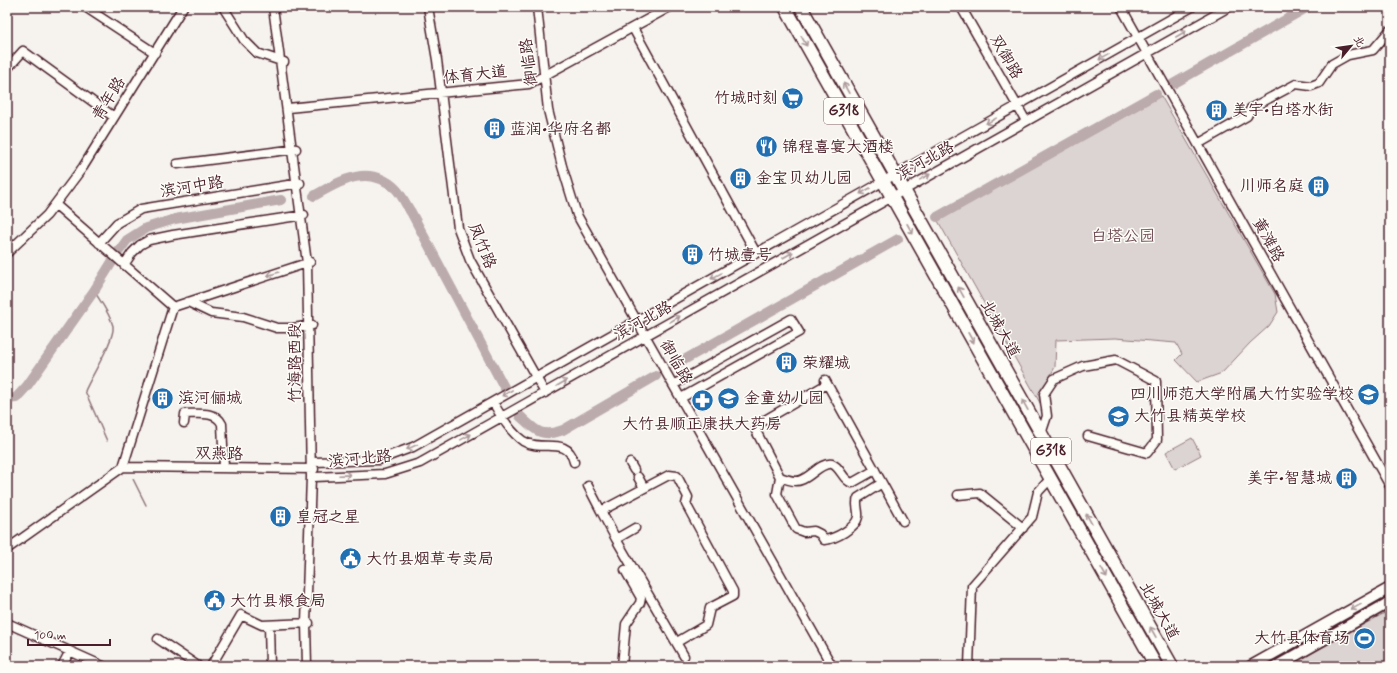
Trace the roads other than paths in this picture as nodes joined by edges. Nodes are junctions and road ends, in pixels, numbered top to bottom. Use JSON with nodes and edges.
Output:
{"nodes":[{"id":1,"x":85,"y":7,"type":"edge"},
{"id":2,"x":183,"y":7,"type":"edge"},
{"id":3,"x":223,"y":7,"type":"edge"},
{"id":4,"x":273,"y":7,"type":"edge"},
{"id":5,"x":276,"y":7,"type":"edge"},
{"id":6,"x":428,"y":7,"type":"edge"},
{"id":7,"x":537,"y":7,"type":"edge"},
{"id":8,"x":670,"y":7,"type":"edge"},
{"id":9,"x":785,"y":7,"type":"edge"},
{"id":10,"x":801,"y":7,"type":"edge"},
{"id":11,"x":961,"y":7,"type":"edge"},
{"id":12,"x":1121,"y":7,"type":"edge"},
{"id":13,"x":1192,"y":7,"type":"edge"},
{"id":14,"x":1229,"y":7,"type":"edge"},
{"id":15,"x":633,"y":28,"type":"junction"},
{"id":16,"x":1390,"y":30,"type":"edge"},
{"id":17,"x":1138,"y":38,"type":"junction"},
{"id":18,"x":155,"y":53,"type":"junction"},
{"id":19,"x":1147,"y":54,"type":"junction"},
{"id":20,"x":282,"y":62,"type":"junction"},
{"id":21,"x":7,"y":69,"type":"edge"},
{"id":22,"x":546,"y":75,"type":"junction"},
{"id":23,"x":441,"y":93,"type":"junction"},
{"id":24,"x":1017,"y":106,"type":"junction"},
{"id":25,"x":289,"y":108,"type":"junction"},
{"id":26,"x":114,"y":117,"type":"junction"},
{"id":27,"x":1026,"y":121,"type":"junction"},
{"id":28,"x":1198,"y":144,"type":"junction"},
{"id":29,"x":295,"y":149,"type":"junction"},
{"id":30,"x":177,"y":164,"type":"dead end"},
{"id":31,"x":895,"y":175,"type":"junction"},
{"id":32,"x":883,"y":181,"type":"junction"},
{"id":33,"x":299,"y":184,"type":"junction"},
{"id":34,"x":904,"y":189,"type":"junction"},
{"id":35,"x":892,"y":196,"type":"junction"},
{"id":36,"x":56,"y":205,"type":"junction"},
{"id":37,"x":302,"y":215,"type":"junction"},
{"id":38,"x":99,"y":243,"type":"junction"},
{"id":39,"x":7,"y":253,"type":"edge"},
{"id":40,"x":756,"y":253,"type":"junction"},
{"id":41,"x":308,"y":263,"type":"junction"},
{"id":42,"x":124,"y":265,"type":"junction"},
{"id":43,"x":188,"y":302,"type":"junction"},
{"id":44,"x":173,"y":307,"type":"junction"},
{"id":45,"x":637,"y":321,"type":"junction"},
{"id":46,"x":311,"y":325,"type":"junction"},
{"id":47,"x":645,"y":336,"type":"junction"},
{"id":48,"x":720,"y":359,"type":"junction"},
{"id":49,"x":727,"y":372,"type":"junction"},
{"id":50,"x":536,"y":377,"type":"junction"},
{"id":51,"x":672,"y":384,"type":"junction"},
{"id":52,"x":545,"y":393,"type":"junction"},
{"id":53,"x":680,"y":398,"type":"junction"},
{"id":54,"x":494,"y":401,"type":"junction"},
{"id":55,"x":503,"y":416,"type":"junction"},
{"id":56,"x":184,"y":423,"type":"dead end"},
{"id":57,"x":1041,"y":434,"type":"junction"},
{"id":58,"x":1088,"y":436,"type":"dead end"},
{"id":59,"x":574,"y":462,"type":"dead end"},
{"id":60,"x":123,"y":466,"type":"junction"},
{"id":61,"x":224,"y":468,"type":"junction"},
{"id":62,"x":313,"y":469,"type":"junction"},
{"id":63,"x":634,"y":470,"type":"dead end"},
{"id":64,"x":875,"y":470,"type":"junction"},
{"id":65,"x":780,"y":477,"type":"junction"},
{"id":66,"x":1050,"y":478,"type":"junction"},
{"id":67,"x":882,"y":483,"type":"junction"},
{"id":68,"x":588,"y":486,"type":"dead end"},
{"id":69,"x":1390,"y":486,"type":"edge"},
{"id":70,"x":644,"y":488,"type":"junction"},
{"id":71,"x":958,"y":495,"type":"dead end"},
{"id":72,"x":601,"y":511,"type":"junction"},
{"id":73,"x":903,"y":521,"type":"dead end"},
{"id":74,"x":635,"y":528,"type":"dead end"},
{"id":75,"x":1023,"y":528,"type":"junction"},
{"id":76,"x":616,"y":538,"type":"junction"},
{"id":77,"x":7,"y":549,"type":"edge"},
{"id":78,"x":624,"y":570,"type":"dead end"},
{"id":79,"x":1390,"y":588,"type":"edge"},
{"id":80,"x":1390,"y":602,"type":"edge"},
{"id":81,"x":308,"y":623,"type":"junction"},
{"id":82,"x":7,"y":624,"type":"edge"},
{"id":83,"x":269,"y":625,"type":"junction"},
{"id":84,"x":158,"y":639,"type":"dead end"},
{"id":85,"x":677,"y":642,"type":"junction"},
{"id":86,"x":70,"y":652,"type":"junction"},
{"id":87,"x":684,"y":656,"type":"dead end"},
{"id":88,"x":62,"y":666,"type":"edge"},
{"id":89,"x":103,"y":666,"type":"edge"},
{"id":90,"x":198,"y":666,"type":"edge"},
{"id":91,"x":211,"y":666,"type":"edge"},
{"id":92,"x":270,"y":666,"type":"edge"},
{"id":93,"x":307,"y":666,"type":"edge"},
{"id":94,"x":311,"y":666,"type":"edge"},
{"id":95,"x":622,"y":666,"type":"edge"},
{"id":96,"x":832,"y":666,"type":"edge"},
{"id":97,"x":969,"y":666,"type":"edge"},
{"id":98,"x":1156,"y":666,"type":"edge"},
{"id":99,"x":1172,"y":666,"type":"edge"},
{"id":100,"x":1251,"y":666,"type":"edge"},
{"id":101,"x":1277,"y":666,"type":"edge"}],
"edges":[{"from":1,"to":18,"type":"street"},
{"from":2,"to":18,"type":"street","name":"青年路"},
{"from":3,"to":20,"type":"street"},
{"from":4,"to":20,"type":"street","name":"竹海路西段"},
{"from":5,"to":20,"type":"street","name":"竹海路西段"},
{"from":6,"to":23,"type":"street","name":"凤竹路"},
{"from":7,"to":22,"type":"street","name":"御临路"},
{"from":8,"to":15,"type":"street","name":"体育大道"},
{"from":9,"to":32,"type":"highway","name":"北城大道","number":"G318","one_way":true},
{"from":31,"to":10,"type":"highway","name":"北城大道","number":"G318","one_way":true},
{"from":11,"to":24,"type":"street","name":"双御路"},
{"from":12,"to":17,"type":"street","name":"黄滩路"},
{"from":13,"to":17,"type":"street","name":"滨河北路"},
{"from":19,"to":14,"type":"street","name":"滨河北路","one_way":true},
{"from":15,"to":22,"type":"street","name":"体育大道"},
{"from":15,"to":40,"type":"street"},
{"from":16,"to":28,"type":"street"},
{"from":17,"to":19,"type":"street","name":"黄滩路"},
{"from":17,"to":24,"type":"street","name":"滨河北路","one_way":true},
{"from":18,"to":26,"type":"street","name":"青年路"},
{"from":19,"to":27,"type":"street","name":"滨河北路"},
{"from":19,"to":28,"type":"street","name":"黄滩路"},
{"from":20,"to":25,"type":"street","name":"竹海路西段"},
{"from":21,"to":26,"type":"street"},
{"from":22,"to":23,"type":"street","name":"体育大道"},
{"from":22,"to":45,"type":"street","name":"御临路"},
{"from":23,"to":25,"type":"street","name":"体育大道"},
{"from":23,"to":50,"type":"street","name":"凤竹路"},
{"from":24,"to":27,"type":"street","name":"双御路"},
{"from":24,"to":31,"type":"street","name":"滨河北路","one_way":true},
{"from":25,"to":29,"type":"street","name":"竹海路西段"},
{"from":26,"to":36,"type":"street","name":"青年路"},
{"from":34,"to":27,"type":"street","name":"滨河北路","one_way":true},
{"from":28,"to":69,"type":"street","name":"黄滩路"},
{"from":29,"to":30,"type":"street"},
{"from":29,"to":33,"type":"street","name":"竹海路西段"},
{"from":31,"to":32,"type":"street","name":"滨河北路"},
{"from":31,"to":34,"type":"highway","name":"北城大道","number":"G318"},
{"from":32,"to":35,"type":"highway","name":"北城大道","number":"G318"},
{"from":32,"to":40,"type":"street","name":"滨河北路","one_way":true},
{"from":33,"to":37,"type":"street","name":"竹海路西段"},
{"from":33,"to":38,"type":"street","name":"滨河中路"},
{"from":34,"to":35,"type":"street","name":"滨河北路"},
{"from":57,"to":34,"type":"highway","name":"北城大道","number":"G318","one_way":true},
{"from":47,"to":35,"type":"street","name":"滨河北路","one_way":true},
{"from":35,"to":66,"type":"highway","name":"北城大道","number":"G318","one_way":true},
{"from":36,"to":38,"type":"street"},
{"from":36,"to":39,"type":"street","name":"青年路"},
{"from":37,"to":41,"type":"street","name":"竹海路西段"},
{"from":37,"to":42,"type":"street"},
{"from":38,"to":42,"type":"street"},
{"from":40,"to":45,"type":"street","name":"滨河北路","one_way":true},
{"from":41,"to":43,"type":"street","one_way":true},
{"from":41,"to":46,"type":"street","name":"竹海路西段"},
{"from":42,"to":44,"type":"street"},
{"from":43,"to":44,"type":"street"},
{"from":43,"to":46,"type":"street"},
{"from":44,"to":60,"type":"street"},
{"from":45,"to":47,"type":"street","name":"御临路"},
{"from":45,"to":50,"type":"street","name":"滨河北路"},
{"from":46,"to":62,"type":"street","name":"竹海路西段"},
{"from":47,"to":51,"type":"street","name":"御临路"},
{"from":52,"to":47,"type":"street","name":"滨河北路","one_way":true},
{"from":48,"to":49,"type":"street"},
{"from":48,"to":49,"type":"street"},
{"from":48,"to":51,"type":"street"},
{"from":49,"to":53,"type":"street"},
{"from":50,"to":52,"type":"street","name":"凤竹路"},
{"from":50,"to":54,"type":"street","name":"滨河北路","one_way":true},
{"from":51,"to":53,"type":"street","name":"御临路"},
{"from":52,"to":55,"type":"street","name":"滨河北路"},
{"from":53,"to":96,"type":"street","name":"御临路"},
{"from":54,"to":55,"type":"street"},
{"from":54,"to":62,"type":"street","name":"滨河北路","one_way":true},
{"from":55,"to":59,"type":"street"},
{"from":62,"to":55,"type":"street","name":"滨河北路","one_way":true},
{"from":56,"to":61,"type":"street"},
{"from":57,"to":58,"type":"street"},
{"from":99,"to":57,"type":"highway","name":"北城大道","number":"G318","one_way":true},
{"from":60,"to":61,"type":"street","name":"双燕路"},
{"from":60,"to":77,"type":"street"},
{"from":61,"to":62,"type":"street","name":"双燕路"},
{"from":62,"to":81,"type":"street","name":"竹海路西段"},
{"from":63,"to":70,"type":"street"},
{"from":64,"to":65,"type":"street"},
{"from":64,"to":65,"type":"street"},
{"from":64,"to":67,"type":"street"},
{"from":65,"to":67,"type":"street"},
{"from":66,"to":75,"type":"street"},
{"from":66,"to":98,"type":"highway","name":"北城大道","number":"G318","one_way":true},
{"from":67,"to":73,"type":"street"},
{"from":68,"to":72,"type":"street"},
{"from":70,"to":72,"type":"street"},
{"from":70,"to":85,"type":"street"},
{"from":71,"to":75,"type":"street"},
{"from":72,"to":76,"type":"street"},
{"from":74,"to":76,"type":"street"},
{"from":75,"to":97,"type":"street"},
{"from":76,"to":85,"type":"street"},
{"from":78,"to":95,"type":"street"},
{"from":79,"to":100,"type":"main road","one_way":true},
{"from":80,"to":101,"type":"main road"},
{"from":81,"to":83,"type":"street"},
{"from":81,"to":93,"type":"street","name":"竹海路西段"},
{"from":81,"to":94,"type":"street","name":"竹海路西段"},
{"from":82,"to":86,"type":"street"},
{"from":83,"to":91,"type":"street"},
{"from":83,"to":92,"type":"street"},
{"from":84,"to":90,"type":"street"},
{"from":85,"to":87,"type":"street"},
{"from":86,"to":88,"type":"street"},
{"from":86,"to":89,"type":"street"}]}
